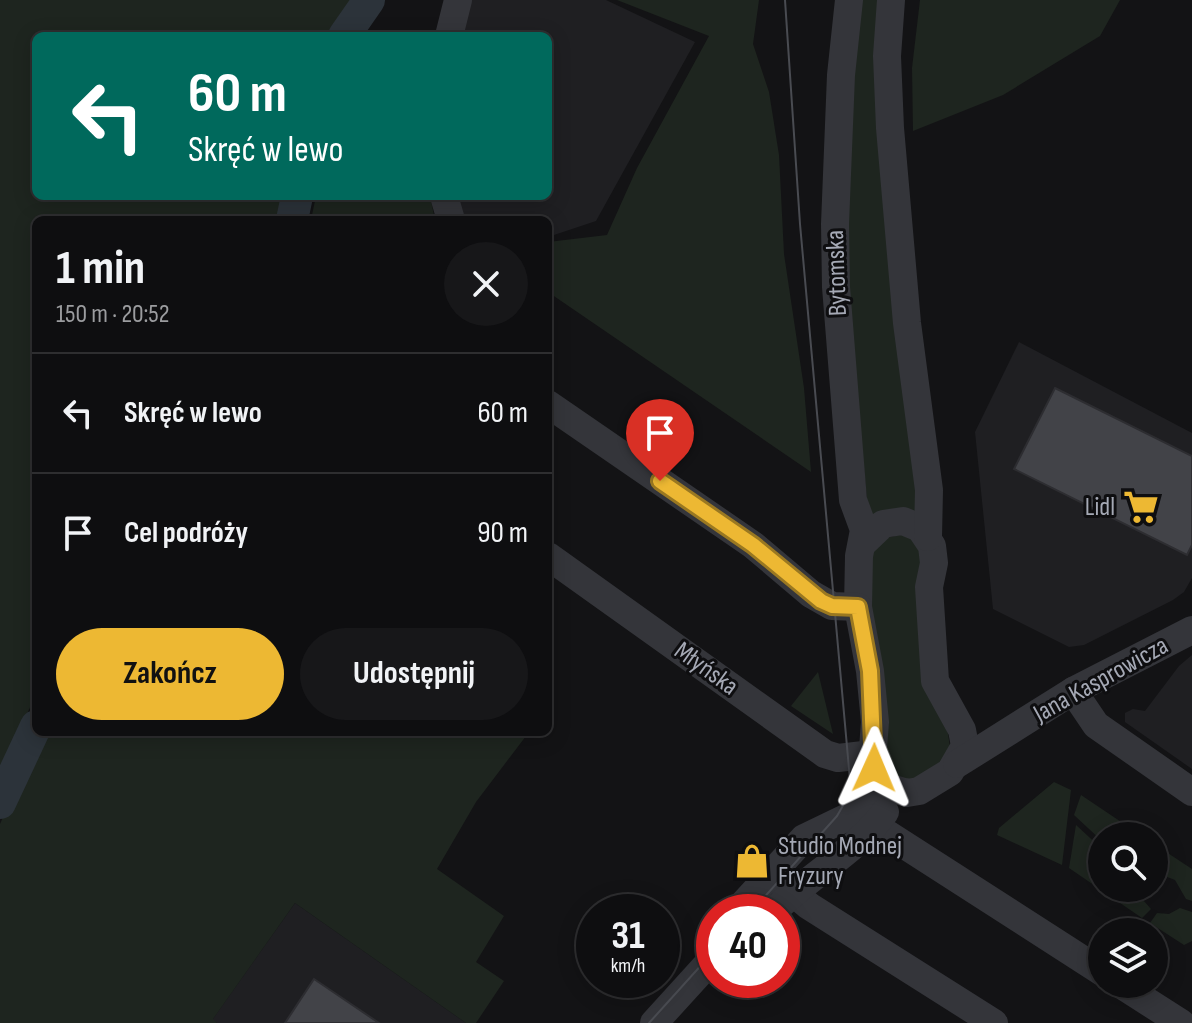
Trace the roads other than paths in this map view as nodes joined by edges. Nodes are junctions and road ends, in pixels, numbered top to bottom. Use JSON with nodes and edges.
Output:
{"nodes":[{"id":1,"x":458,"y":0,"type":"edge"},
{"id":2,"x":849,"y":0,"type":"edge"},
{"id":3,"x":891,"y":0,"type":"edge"},
{"id":4,"x":450,"y":32,"type":"edge"},
{"id":5,"x":552,"y":407,"type":"edge"},
{"id":6,"x":928,"y":537,"type":"junction"},
{"id":7,"x":862,"y":544,"type":"junction"},
{"id":8,"x":552,"y":559,"type":"edge"},
{"id":9,"x":858,"y":607,"type":"junction"},
{"id":10,"x":1192,"y":630,"type":"edge"},
{"id":11,"x":1073,"y":691,"type":"junction"},
{"id":12,"x":957,"y":721,"type":"junction"},
{"id":13,"x":1010,"y":731,"type":"junction"},
{"id":14,"x":873,"y":761,"type":"junction"},
{"id":15,"x":957,"y":764,"type":"junction"},
{"id":16,"x":1192,"y":792,"type":"edge"},
{"id":17,"x":907,"y":793,"type":"junction"},
{"id":18,"x":875,"y":826,"type":"junction"},
{"id":19,"x":778,"y":893,"type":"edge"},
{"id":20,"x":1088,"y":963,"type":"edge"},
{"id":21,"x":696,"y":977,"type":"edge"},
{"id":22,"x":1142,"y":998,"type":"edge"},
{"id":23,"x":654,"y":1023,"type":"edge"},
{"id":24,"x":994,"y":1023,"type":"edge"},
{"id":25,"x":1181,"y":1023,"type":"edge"}],
"edges":[{"from":1,"to":4,"type":"street"},
{"from":2,"to":7,"type":"street","name":"Bytomska"},
{"from":3,"to":6,"type":"street"},
{"from":5,"to":9,"type":"street"},
{"from":6,"to":7,"type":"street"},
{"from":6,"to":12,"type":"street"},
{"from":7,"to":9,"type":"street","name":"Bytomska"},
{"from":8,"to":14,"type":"street","name":"Młyńska"},
{"from":9,"to":14,"type":"street","name":"Bytomska"},
{"from":10,"to":11,"type":"street","name":"Jana Kasprowicza"},
{"from":11,"to":13,"type":"street","name":"Jana Kasprowicza"},
{"from":11,"to":16,"type":"street"},
{"from":12,"to":13,"type":"street","name":"Jana Kasprowicza"},
{"from":12,"to":15,"type":"street"},
{"from":13,"to":15,"type":"street","name":"Jana Kasprowicza"},
{"from":14,"to":17,"type":"street"},
{"from":14,"to":19,"type":"street"},
{"from":15,"to":17,"type":"street","name":"Jana Kasprowicza"},
{"from":17,"to":18,"type":"street"},
{"from":18,"to":19,"type":"street"},
{"from":18,"to":20,"type":"street"},
{"from":19,"to":24,"type":"street"},
{"from":21,"to":23,"type":"street"},
{"from":22,"to":25,"type":"street"}]}
